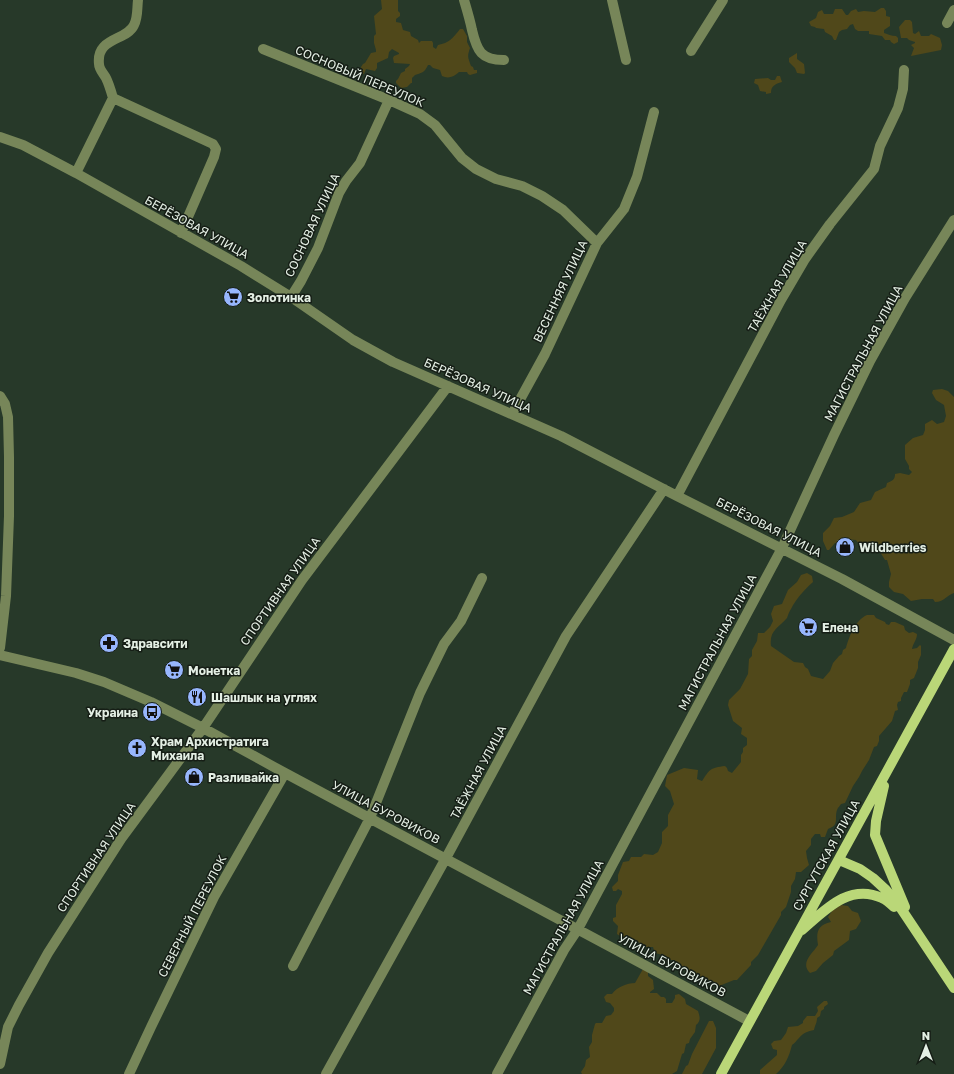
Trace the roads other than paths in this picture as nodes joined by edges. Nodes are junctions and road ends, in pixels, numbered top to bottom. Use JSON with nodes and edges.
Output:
{"nodes":[{"id":1,"x":138,"y":0,"type":"edge"},
{"id":2,"x":464,"y":0,"type":"edge"},
{"id":3,"x":612,"y":0,"type":"edge"},
{"id":4,"x":723,"y":0,"type":"edge"},
{"id":5,"x":954,"y":10,"type":"edge"},
{"id":6,"x":947,"y":23,"type":"dead end"},
{"id":7,"x":263,"y":49,"type":"dead end"},
{"id":8,"x":691,"y":51,"type":"dead end"},
{"id":9,"x":504,"y":60,"type":"dead end"},
{"id":10,"x":626,"y":60,"type":"dead end"},
{"id":11,"x":904,"y":70,"type":"dead end"},
{"id":12,"x":113,"y":98,"type":"junction"},
{"id":13,"x":389,"y":100,"type":"junction"},
{"id":14,"x":654,"y":112,"type":"dead end"},
{"id":15,"x":0,"y":137,"type":"edge"},
{"id":16,"x":76,"y":174,"type":"junction"},
{"id":17,"x":954,"y":220,"type":"edge"},
{"id":18,"x":181,"y":233,"type":"junction"},
{"id":19,"x":597,"y":242,"type":"junction"},
{"id":20,"x":291,"y":297,"type":"junction"},
{"id":21,"x":448,"y":386,"type":"junction"},
{"id":22,"x":0,"y":396,"type":"edge"},
{"id":23,"x":512,"y":414,"type":"junction"},
{"id":24,"x":664,"y":489,"type":"junction"},
{"id":25,"x":677,"y":496,"type":"junction"},
{"id":26,"x":782,"y":548,"type":"junction"},
{"id":27,"x":482,"y":578,"type":"dead end"},
{"id":28,"x":954,"y":640,"type":"edge"},
{"id":29,"x":0,"y":648,"type":"edge"},
{"id":30,"x":954,"y":649,"type":"edge"},
{"id":31,"x":0,"y":655,"type":"edge"},
{"id":32,"x":203,"y":728,"type":"junction"},
{"id":33,"x":887,"y":772,"type":"junction"},
{"id":34,"x":285,"y":774,"type":"junction"},
{"id":35,"x":370,"y":818,"type":"junction"},
{"id":36,"x":446,"y":858,"type":"junction"},
{"id":37,"x":839,"y":860,"type":"junction"},
{"id":38,"x":910,"y":920,"type":"junction"},
{"id":39,"x":578,"y":929,"type":"junction"},
{"id":40,"x":796,"y":935,"type":"junction"},
{"id":41,"x":293,"y":966,"type":"dead end"},
{"id":42,"x":954,"y":988,"type":"edge"},
{"id":43,"x":749,"y":1021,"type":"junction"},
{"id":44,"x":0,"y":1064,"type":"edge"},
{"id":45,"x":129,"y":1074,"type":"edge"},
{"id":46,"x":326,"y":1074,"type":"edge"},
{"id":47,"x":497,"y":1074,"type":"edge"},
{"id":48,"x":721,"y":1074,"type":"edge"}],
"edges":[{"from":1,"to":12,"type":"street"},
{"from":2,"to":9,"type":"street"},
{"from":3,"to":10,"type":"street"},
{"from":4,"to":8,"type":"street"},
{"from":5,"to":6,"type":"street"},
{"from":7,"to":13,"type":"street","name":"СОСНОВЫЙ ПЕРЕУЛОК"},
{"from":11,"to":25,"type":"street","name":"ТАЁЖНАЯ УЛИЦА"},
{"from":12,"to":16,"type":"street"},
{"from":12,"to":18,"type":"street"},
{"from":13,"to":19,"type":"street","name":"СОСНОВЫЙ ПЕРЕУЛОК"},
{"from":13,"to":20,"type":"street","name":"СОСНОВАЯ УЛИЦА"},
{"from":14,"to":19,"type":"street","name":"ВЕСЕННЯЯ УЛИЦА"},
{"from":15,"to":16,"type":"street","name":"БЕРЁЗОВАЯ УЛИЦА"},
{"from":16,"to":18,"type":"street","name":"БЕРЁЗОВАЯ УЛИЦА"},
{"from":17,"to":26,"type":"street","name":"МАГИСТРАЛЬНАЯ УЛИЦА"},
{"from":18,"to":20,"type":"street","name":"БЕРЁЗОВАЯ УЛИЦА"},
{"from":19,"to":23,"type":"street","name":"ВЕСЕННЯЯ УЛИЦА"},
{"from":20,"to":21,"type":"street","name":"БЕРЁЗОВАЯ УЛИЦА"},
{"from":21,"to":23,"type":"street","name":"БЕРЁЗОВАЯ УЛИЦА"},
{"from":21,"to":32,"type":"street","name":"СПОРТИВНАЯ УЛИЦА"},
{"from":22,"to":29,"type":"street"},
{"from":23,"to":24,"type":"street","name":"БЕРЁЗОВАЯ УЛИЦА"},
{"from":24,"to":25,"type":"street","name":"БЕРЁЗОВАЯ УЛИЦА"},
{"from":24,"to":36,"type":"street","name":"ТАЁЖНАЯ УЛИЦА"},
{"from":25,"to":26,"type":"street","name":"БЕРЁЗОВАЯ УЛИЦА"},
{"from":26,"to":28,"type":"street","name":"БЕРЁЗОВАЯ УЛИЦА"},
{"from":26,"to":39,"type":"street","name":"МАГИСТРАЛЬНАЯ УЛИЦА"},
{"from":27,"to":35,"type":"street"},
{"from":30,"to":33,"type":"main road","name":"СУРГУТСКАЯ УЛИЦА"},
{"from":31,"to":32,"type":"street","name":"УЛИЦА БУРОВИКОВ"},
{"from":32,"to":34,"type":"street","name":"УЛИЦА БУРОВИКОВ"},
{"from":32,"to":44,"type":"street","name":"СПОРТИВНАЯ УЛИЦА"},
{"from":33,"to":37,"type":"main road","name":"СУРГУТСКАЯ УЛИЦА"},
{"from":33,"to":38,"type":"main road"},
{"from":34,"to":35,"type":"street","name":"УЛИЦА БУРОВИКОВ"},
{"from":34,"to":45,"type":"street","name":"СЕВЕРНЫЙ ПЕРЕУЛОК"},
{"from":35,"to":36,"type":"street","name":"УЛИЦА БУРОВИКОВ"},
{"from":35,"to":41,"type":"street"},
{"from":36,"to":39,"type":"street","name":"УЛИЦА БУРОВИКОВ"},
{"from":36,"to":46,"type":"street","name":"ТАЁЖНАЯ УЛИЦА"},
{"from":37,"to":38,"type":"main road"},
{"from":37,"to":40,"type":"main road","name":"СУРГУТСКАЯ УЛИЦА"},
{"from":38,"to":40,"type":"main road"},
{"from":38,"to":42,"type":"main road"},
{"from":39,"to":43,"type":"street","name":"УЛИЦА БУРОВИКОВ"},
{"from":39,"to":47,"type":"street","name":"МАГИСТРАЛЬНАЯ УЛИЦА"},
{"from":40,"to":43,"type":"main road","name":"СУРГУТСКАЯ УЛИЦА"},
{"from":43,"to":48,"type":"main road","name":"СУРГУТСКАЯ УЛИЦА"}]}
